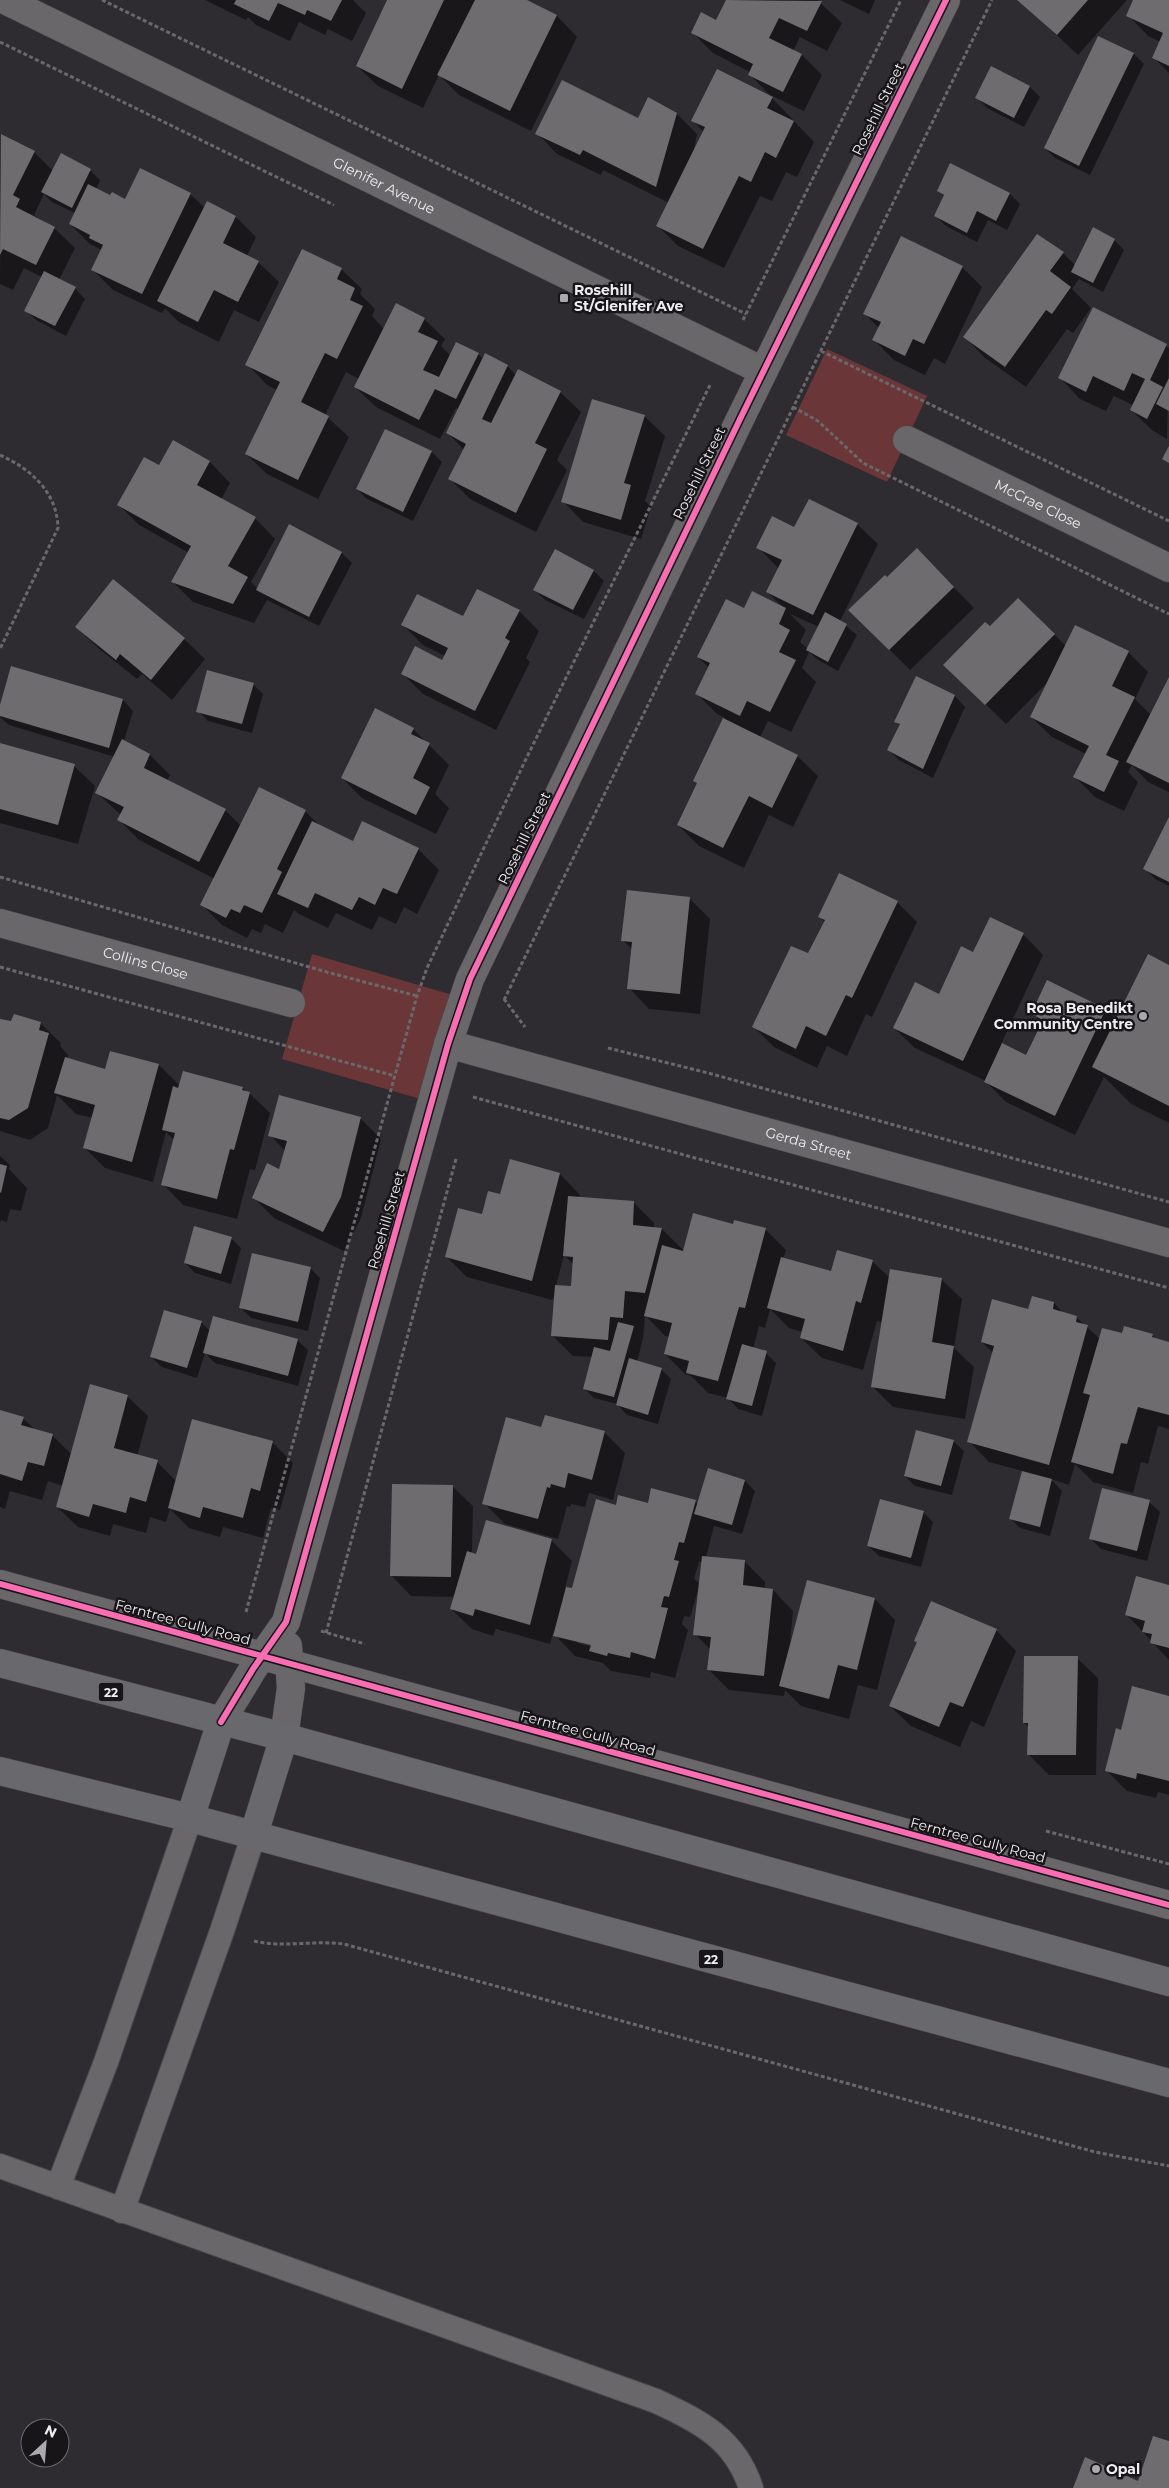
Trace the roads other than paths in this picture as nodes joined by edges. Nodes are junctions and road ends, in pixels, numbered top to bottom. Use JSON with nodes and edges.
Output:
{"nodes":[{"id":1,"x":5,"y":0,"type":"edge"},
{"id":2,"x":946,"y":0,"type":"edge"},
{"id":3,"x":763,"y":371,"type":"junction"},
{"id":4,"x":907,"y":440,"type":"dead end"},
{"id":5,"x":1169,"y":568,"type":"edge"},
{"id":6,"x":0,"y":923,"type":"edge"},
{"id":7,"x":291,"y":1003,"type":"dead end"},
{"id":8,"x":448,"y":1044,"type":"junction"},
{"id":9,"x":1169,"y":1243,"type":"edge"},
{"id":10,"x":0,"y":1584,"type":"edge"},
{"id":11,"x":286,"y":1622,"type":"junction"},
{"id":12,"x":262,"y":1657,"type":"junction"},
{"id":13,"x":0,"y":1663,"type":"edge"},
{"id":14,"x":289,"y":1664,"type":"junction"},
{"id":15,"x":221,"y":1722,"type":"junction"},
{"id":16,"x":284,"y":1737,"type":"junction"},
{"id":17,"x":0,"y":1771,"type":"edge"},
{"id":18,"x":190,"y":1818,"type":"junction"},
{"id":19,"x":253,"y":1837,"type":"junction"},
{"id":20,"x":1169,"y":1905,"type":"edge"},
{"id":21,"x":1169,"y":1982,"type":"edge"},
{"id":22,"x":1169,"y":2083,"type":"edge"},
{"id":23,"x":0,"y":2166,"type":"edge"},
{"id":24,"x":58,"y":2187,"type":"junction"},
{"id":25,"x":122,"y":2211,"type":"junction"},
{"id":26,"x":751,"y":2488,"type":"edge"}],
"edges":[{"from":1,"to":3,"type":"street","name":"Glenifer Avenue"},
{"from":2,"to":3,"type":"street","name":"Rosehill Street"},
{"from":3,"to":8,"type":"street","name":"Rosehill Street"},
{"from":4,"to":5,"type":"street","name":"McCrae Close"},
{"from":6,"to":7,"type":"street","name":"Collins Close"},
{"from":8,"to":9,"type":"street","name":"Gerda Street"},
{"from":8,"to":11,"type":"street","name":"Rosehill Street"},
{"from":10,"to":12,"type":"street","name":"Ferntree Gully Road"},
{"from":11,"to":12,"type":"street","name":"Rosehill Street"},
{"from":11,"to":14,"type":"street","name":"Rosehill Street"},
{"from":12,"to":14,"type":"street","name":"Ferntree Gully Road"},
{"from":12,"to":15,"type":"street","name":"Rosehill Street"},
{"from":13,"to":15,"type":"main road","number":"22"},
{"from":14,"to":16,"type":"street","name":"Rosehill Street"},
{"from":14,"to":20,"type":"street","name":"Ferntree Gully Road"},
{"from":15,"to":16,"type":"main road","number":"22"},
{"from":15,"to":18,"type":"main road"},
{"from":16,"to":19,"type":"main road"},
{"from":16,"to":21,"type":"main road","number":"22"},
{"from":17,"to":18,"type":"main road","number":"22"},
{"from":18,"to":19,"type":"main road","number":"22"},
{"from":18,"to":24,"type":"lane"},
{"from":19,"to":22,"type":"main road","number":"22"},
{"from":19,"to":25,"type":"lane"},
{"from":23,"to":24,"type":"lane"},
{"from":24,"to":25,"type":"lane"},
{"from":25,"to":26,"type":"lane"}]}
